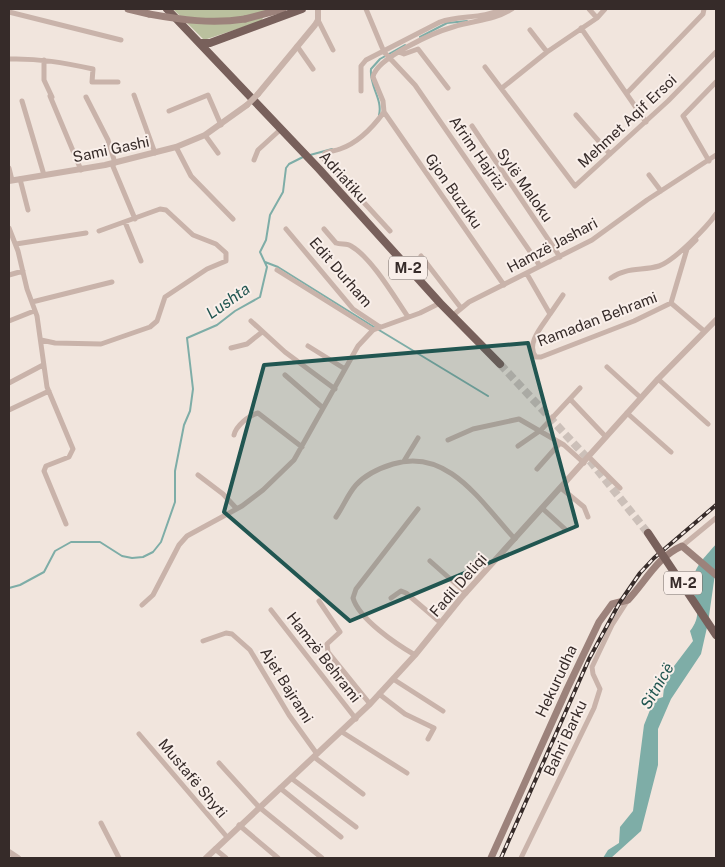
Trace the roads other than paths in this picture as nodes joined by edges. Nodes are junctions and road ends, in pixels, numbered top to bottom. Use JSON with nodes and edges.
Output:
{"nodes":[{"id":1,"x":128,"y":9,"type":"edge"},
{"id":2,"x":167,"y":9,"type":"edge"},
{"id":3,"x":282,"y":9,"type":"edge"},
{"id":4,"x":302,"y":9,"type":"edge"},
{"id":5,"x":318,"y":9,"type":"edge"},
{"id":6,"x":366,"y":9,"type":"edge"},
{"id":7,"x":502,"y":9,"type":"edge"},
{"id":8,"x":512,"y":9,"type":"edge"},
{"id":9,"x":589,"y":9,"type":"edge"},
{"id":10,"x":604,"y":9,"type":"edge"},
{"id":11,"x":704,"y":9,"type":"edge"},
{"id":12,"x":9,"y":12,"type":"edge"},
{"id":13,"x":597,"y":18,"type":"junction"},
{"id":14,"x":318,"y":20,"type":"junction"},
{"id":15,"x":440,"y":22,"type":"junction"},
{"id":16,"x":580,"y":28,"type":"junction"},
{"id":17,"x":444,"y":30,"type":"junction"},
{"id":18,"x":530,"y":30,"type":"dead end"},
{"id":19,"x":121,"y":40,"type":"dead end"},
{"id":20,"x":217,"y":40,"type":"junction"},
{"id":21,"x":200,"y":43,"type":"junction"},
{"id":22,"x":297,"y":46,"type":"junction"},
{"id":23,"x":333,"y":50,"type":"dead end"},
{"id":24,"x":384,"y":52,"type":"junction"},
{"id":25,"x":399,"y":52,"type":"junction"},
{"id":26,"x":547,"y":52,"type":"junction"},
{"id":27,"x":716,"y":52,"type":"edge"},
{"id":28,"x":390,"y":58,"type":"junction"},
{"id":29,"x":9,"y":59,"type":"edge"},
{"id":30,"x":44,"y":60,"type":"junction"},
{"id":31,"x":218,"y":61,"type":"junction"},
{"id":32,"x":485,"y":67,"type":"dead end"},
{"id":33,"x":314,"y":69,"type":"dead end"},
{"id":34,"x":118,"y":82,"type":"dead end"},
{"id":35,"x":716,"y":83,"type":"edge"},
{"id":36,"x":448,"y":88,"type":"dead end"},
{"id":37,"x":502,"y":88,"type":"junction"},
{"id":38,"x":361,"y":91,"type":"dead end"},
{"id":39,"x":627,"y":93,"type":"junction"},
{"id":40,"x":134,"y":95,"type":"dead end"},
{"id":41,"x":86,"y":97,"type":"dead end"},
{"id":42,"x":22,"y":101,"type":"dead end"},
{"id":43,"x":169,"y":111,"type":"dead end"},
{"id":44,"x":384,"y":112,"type":"junction"},
{"id":45,"x":576,"y":115,"type":"dead end"},
{"id":46,"x":646,"y":122,"type":"junction"},
{"id":47,"x":221,"y":124,"type":"junction"},
{"id":48,"x":472,"y":126,"type":"dead end"},
{"id":49,"x":281,"y":129,"type":"junction"},
{"id":50,"x":205,"y":135,"type":"junction"},
{"id":51,"x":176,"y":147,"type":"junction"},
{"id":52,"x":155,"y":153,"type":"junction"},
{"id":53,"x":218,"y":153,"type":"dead end"},
{"id":54,"x":610,"y":154,"type":"junction"},
{"id":55,"x":716,"y":155,"type":"edge"},
{"id":56,"x":254,"y":160,"type":"dead end"},
{"id":57,"x":709,"y":161,"type":"junction"},
{"id":58,"x":113,"y":163,"type":"junction"},
{"id":59,"x":9,"y":168,"type":"edge"},
{"id":60,"x":81,"y":170,"type":"junction"},
{"id":61,"x":649,"y":174,"type":"dead end"},
{"id":62,"x":44,"y":175,"type":"junction"},
{"id":63,"x":20,"y":179,"type":"junction"},
{"id":64,"x":10,"y":180,"type":"edge"},
{"id":65,"x":661,"y":191,"type":"junction"},
{"id":66,"x":28,"y":210,"type":"dead end"},
{"id":67,"x":716,"y":214,"type":"edge"},
{"id":68,"x":135,"y":219,"type":"junction"},
{"id":69,"x":234,"y":219,"type":"dead end"},
{"id":70,"x":124,"y":222,"type":"junction"},
{"id":71,"x":9,"y":228,"type":"edge"},
{"id":72,"x":286,"y":229,"type":"dead end"},
{"id":73,"x":324,"y":230,"type":"dead end"},
{"id":74,"x":704,"y":230,"type":"junction"},
{"id":75,"x":99,"y":231,"type":"dead end"},
{"id":76,"x":390,"y":231,"type":"dead end"},
{"id":77,"x":86,"y":233,"type":"dead end"},
{"id":78,"x":16,"y":244,"type":"junction"},
{"id":79,"x":421,"y":256,"type":"dead end"},
{"id":80,"x":560,"y":257,"type":"junction"},
{"id":81,"x":141,"y":261,"type":"dead end"},
{"id":82,"x":540,"y":266,"type":"junction"},
{"id":83,"x":277,"y":270,"type":"dead end"},
{"id":84,"x":23,"y":271,"type":"junction"},
{"id":85,"x":527,"y":274,"type":"junction"},
{"id":86,"x":9,"y":275,"type":"edge"},
{"id":87,"x":611,"y":278,"type":"dead end"},
{"id":88,"x":112,"y":282,"type":"dead end"},
{"id":89,"x":504,"y":285,"type":"junction"},
{"id":90,"x":563,"y":295,"type":"dead end"},
{"id":91,"x":32,"y":302,"type":"junction"},
{"id":92,"x":440,"y":303,"type":"junction"},
{"id":93,"x":671,"y":303,"type":"junction"},
{"id":94,"x":461,"y":308,"type":"junction"},
{"id":95,"x":34,"y":310,"type":"junction"},
{"id":96,"x":550,"y":314,"type":"junction"},
{"id":97,"x":452,"y":316,"type":"junction"},
{"id":98,"x":408,"y":317,"type":"junction"},
{"id":99,"x":716,"y":320,"type":"edge"},
{"id":100,"x":9,"y":321,"type":"edge"},
{"id":101,"x":251,"y":321,"type":"dead end"},
{"id":102,"x":376,"y":328,"type":"junction"},
{"id":103,"x":704,"y":331,"type":"junction"},
{"id":104,"x":262,"y":332,"type":"junction"},
{"id":105,"x":41,"y":340,"type":"junction"},
{"id":106,"x":308,"y":346,"type":"dead end"},
{"id":107,"x":231,"y":348,"type":"dead end"},
{"id":108,"x":500,"y":364,"type":"tunnel mouth"},
{"id":109,"x":43,"y":365,"type":"junction"},
{"id":110,"x":607,"y":367,"type":"dead end"},
{"id":111,"x":345,"y":369,"type":"junction"},
{"id":112,"x":285,"y":374,"type":"dead end"},
{"id":113,"x":658,"y":378,"type":"junction"},
{"id":114,"x":9,"y":383,"type":"edge"},
{"id":115,"x":580,"y":388,"type":"dead end"},
{"id":116,"x":334,"y":389,"type":"junction"},
{"id":117,"x":49,"y":392,"type":"junction"},
{"id":118,"x":641,"y":398,"type":"junction"},
{"id":119,"x":570,"y":399,"type":"junction"},
{"id":120,"x":323,"y":408,"type":"junction"},
{"id":121,"x":9,"y":410,"type":"edge"},
{"id":122,"x":628,"y":413,"type":"junction"},
{"id":123,"x":708,"y":424,"type":"dead end"},
{"id":124,"x":541,"y":430,"type":"junction"},
{"id":125,"x":234,"y":435,"type":"dead end"},
{"id":126,"x":606,"y":437,"type":"junction"},
{"id":127,"x":418,"y":438,"type":"dead end"},
{"id":128,"x":448,"y":440,"type":"dead end"},
{"id":129,"x":560,"y":443,"type":"junction"},
{"id":130,"x":518,"y":446,"type":"dead end"},
{"id":131,"x":302,"y":447,"type":"junction"},
{"id":132,"x":672,"y":452,"type":"dead end"},
{"id":133,"x":589,"y":457,"type":"junction"},
{"id":134,"x":404,"y":462,"type":"junction"},
{"id":135,"x":584,"y":463,"type":"junction"},
{"id":136,"x":537,"y":469,"type":"dead end"},
{"id":137,"x":198,"y":475,"type":"dead end"},
{"id":138,"x":561,"y":488,"type":"junction"},
{"id":139,"x":620,"y":488,"type":"dead end"},
{"id":140,"x":236,"y":508,"type":"junction"},
{"id":141,"x":418,"y":509,"type":"dead end"},
{"id":142,"x":543,"y":509,"type":"junction"},
{"id":143,"x":336,"y":517,"type":"dead end"},
{"id":144,"x":588,"y":517,"type":"dead end"},
{"id":145,"x":716,"y":518,"type":"edge"},
{"id":146,"x":66,"y":524,"type":"dead end"},
{"id":147,"x":565,"y":529,"type":"dead end"},
{"id":148,"x":648,"y":533,"type":"tunnel mouth"},
{"id":149,"x":515,"y":539,"type":"junction"},
{"id":150,"x":682,"y":546,"type":"junction"},
{"id":151,"x":430,"y":561,"type":"dead end"},
{"id":152,"x":716,"y":576,"type":"edge"},
{"id":153,"x":466,"y":593,"type":"junction"},
{"id":154,"x":391,"y":598,"type":"dead end"},
{"id":155,"x":628,"y":600,"type":"junction"},
{"id":156,"x":319,"y":601,"type":"dead end"},
{"id":157,"x":142,"y":605,"type":"dead end"},
{"id":158,"x":271,"y":610,"type":"dead end"},
{"id":159,"x":441,"y":623,"type":"junction"},
{"id":160,"x":716,"y":635,"type":"edge"},
{"id":161,"x":202,"y":641,"type":"dead end"},
{"id":162,"x":415,"y":655,"type":"junction"},
{"id":163,"x":393,"y":679,"type":"junction"},
{"id":164,"x":379,"y":694,"type":"junction"},
{"id":165,"x":370,"y":704,"type":"junction"},
{"id":166,"x":443,"y":711,"type":"dead end"},
{"id":167,"x":356,"y":719,"type":"junction"},
{"id":168,"x":342,"y":732,"type":"junction"},
{"id":169,"x":139,"y":734,"type":"dead end"},
{"id":170,"x":428,"y":739,"type":"dead end"},
{"id":171,"x":315,"y":756,"type":"junction"},
{"id":172,"x":219,"y":763,"type":"dead end"},
{"id":173,"x":407,"y":773,"type":"dead end"},
{"id":174,"x":291,"y":778,"type":"junction"},
{"id":175,"x":280,"y":788,"type":"junction"},
{"id":176,"x":363,"y":794,"type":"dead end"},
{"id":177,"x":259,"y":807,"type":"junction"},
{"id":178,"x":101,"y":823,"type":"dead end"},
{"id":179,"x":239,"y":825,"type":"junction"},
{"id":180,"x":356,"y":828,"type":"dead end"},
{"id":181,"x":227,"y":837,"type":"junction"},
{"id":182,"x":341,"y":837,"type":"dead end"},
{"id":183,"x":215,"y":848,"type":"junction"},
{"id":184,"x":9,"y":852,"type":"edge"},
{"id":185,"x":18,"y":858,"type":"edge"},
{"id":186,"x":119,"y":858,"type":"edge"},
{"id":187,"x":206,"y":858,"type":"edge"},
{"id":188,"x":226,"y":858,"type":"edge"},
{"id":189,"x":278,"y":858,"type":"edge"},
{"id":190,"x":322,"y":858,"type":"edge"},
{"id":191,"x":492,"y":858,"type":"edge"},
{"id":192,"x":521,"y":858,"type":"edge"}],
"edges":[{"from":1,"to":3,"type":"main road","bridge":true},
{"from":2,"to":21,"type":"main road","name":"Adriatiku","number":"M-2"},
{"from":4,"to":20,"type":"main road"},
{"from":5,"to":14,"type":"street"},
{"from":6,"to":24,"type":"street","name":"Afrim Hajrizi"},
{"from":7,"to":15,"type":"street"},
{"from":8,"to":17,"type":"street"},
{"from":9,"to":13,"type":"street"},
{"from":10,"to":13,"type":"street"},
{"from":11,"to":39,"type":"street"},
{"from":12,"to":19,"type":"street"},
{"from":13,"to":16,"type":"street"},
{"from":14,"to":22,"type":"street","name":"Sami Gashi"},
{"from":14,"to":23,"type":"street"},
{"from":15,"to":17,"type":"street"},
{"from":15,"to":24,"type":"street"},
{"from":16,"to":26,"type":"street"},
{"from":16,"to":39,"type":"street"},
{"from":17,"to":25,"type":"street"},
{"from":18,"to":26,"type":"street"},
{"from":20,"to":21,"type":"main road"},
{"from":20,"to":31,"type":"main road"},
{"from":21,"to":31,"type":"main road","name":"Adriatiku","number":"M-2"},
{"from":22,"to":33,"type":"street"},
{"from":22,"to":47,"type":"street","name":"Sami Gashi","bridge":true},
{"from":24,"to":28,"type":"street","name":"Afrim Hajrizi"},
{"from":24,"to":38,"type":"street"},
{"from":25,"to":28,"type":"street"},
{"from":25,"to":36,"type":"street"},
{"from":26,"to":37,"type":"street"},
{"from":27,"to":46,"type":"street","name":"Mehmet Aqif Ersoi"},
{"from":28,"to":44,"type":"street","name":"Gjon Buzuku"},
{"from":28,"to":82,"type":"street","name":"Afrim Hajrizi"},
{"from":29,"to":30,"type":"street"},
{"from":30,"to":34,"type":"street"},
{"from":30,"to":60,"type":"street"},
{"from":31,"to":49,"type":"main road","name":"Adriatiku","number":"M-2"},
{"from":32,"to":37,"type":"street","name":"Mehmet Aqif Ersoi"},
{"from":35,"to":57,"type":"street"},
{"from":37,"to":54,"type":"street","name":"Mehmet Aqif Ersoi"},
{"from":39,"to":46,"type":"street"},
{"from":40,"to":52,"type":"street"},
{"from":41,"to":58,"type":"street"},
{"from":42,"to":62,"type":"street"},
{"from":43,"to":47,"type":"street"},
{"from":44,"to":76,"type":"street"},
{"from":44,"to":89,"type":"street","name":"Gjon Buzuku"},
{"from":45,"to":54,"type":"street"},
{"from":46,"to":54,"type":"street","name":"Mehmet Aqif Ersoi"},
{"from":47,"to":50,"type":"street","name":"Sami Gashi"},
{"from":48,"to":80,"type":"street","name":"Sylë Maloku"},
{"from":49,"to":56,"type":"street"},
{"from":49,"to":92,"type":"main road","name":"Adriatiku","number":"M-2"},
{"from":50,"to":51,"type":"street","name":"Sami Gashi"},
{"from":50,"to":53,"type":"street"},
{"from":51,"to":52,"type":"street","name":"Sami Gashi"},
{"from":51,"to":69,"type":"street"},
{"from":52,"to":58,"type":"street","name":"Sami Gashi"},
{"from":55,"to":57,"type":"street","name":"Hamzë Jashari"},
{"from":57,"to":65,"type":"street","name":"Hamzë Jashari"},
{"from":58,"to":60,"type":"street","name":"Sami Gashi"},
{"from":58,"to":68,"type":"street"},
{"from":59,"to":64,"type":"street"},
{"from":60,"to":62,"type":"street","name":"Sami Gashi"},
{"from":61,"to":65,"type":"street"},
{"from":62,"to":63,"type":"street","name":"Sami Gashi"},
{"from":63,"to":64,"type":"street","name":"Sami Gashi"},
{"from":63,"to":66,"type":"street"},
{"from":65,"to":80,"type":"street","name":"Hamzë Jashari"},
{"from":67,"to":74,"type":"street"},
{"from":68,"to":70,"type":"street"},
{"from":68,"to":105,"type":"street"},
{"from":70,"to":75,"type":"street"},
{"from":70,"to":81,"type":"street"},
{"from":71,"to":78,"type":"street"},
{"from":72,"to":102,"type":"street","name":"Edit Durham"},
{"from":73,"to":98,"type":"street"},
{"from":74,"to":87,"type":"street"},
{"from":74,"to":93,"type":"street"},
{"from":77,"to":78,"type":"street"},
{"from":78,"to":84,"type":"street"},
{"from":79,"to":94,"type":"street"},
{"from":80,"to":82,"type":"street","name":"Hamzë Jashari"},
{"from":82,"to":85,"type":"street","name":"Hamzë Jashari"},
{"from":83,"to":102,"type":"street"},
{"from":84,"to":86,"type":"street"},
{"from":84,"to":91,"type":"street"},
{"from":85,"to":89,"type":"street","name":"Hamzë Jashari"},
{"from":85,"to":96,"type":"street","name":"Ramadan Behrami"},
{"from":88,"to":91,"type":"street"},
{"from":89,"to":94,"type":"street","name":"Hamzë Jashari"},
{"from":90,"to":96,"type":"street","name":"Ramadan Behrami"},
{"from":91,"to":95,"type":"street"},
{"from":92,"to":97,"type":"main road","name":"Adriatiku","number":"M-2"},
{"from":92,"to":98,"type":"street"},
{"from":93,"to":96,"type":"street","name":"Ramadan Behrami"},
{"from":93,"to":103,"type":"street","name":"Ramadan Behrami"},
{"from":94,"to":97,"type":"street","name":"Hamzë Jashari"},
{"from":95,"to":100,"type":"street"},
{"from":95,"to":105,"type":"street"},
{"from":97,"to":108,"type":"main road","name":"Adriatiku","number":"M-2"},
{"from":98,"to":102,"type":"street"},
{"from":99,"to":103,"type":"street","name":"Fadil Deliqi"},
{"from":101,"to":104,"type":"street"},
{"from":102,"to":111,"type":"street"},
{"from":103,"to":113,"type":"street","name":"Fadil Deliqi"},
{"from":104,"to":107,"type":"street"},
{"from":104,"to":116,"type":"street"},
{"from":105,"to":109,"type":"street"},
{"from":106,"to":111,"type":"street"},
{"from":109,"to":114,"type":"street"},
{"from":109,"to":117,"type":"street"},
{"from":110,"to":118,"type":"street"},
{"from":111,"to":116,"type":"street"},
{"from":112,"to":120,"type":"street"},
{"from":113,"to":118,"type":"street","name":"Fadil Deliqi"},
{"from":113,"to":123,"type":"street"},
{"from":115,"to":119,"type":"street"},
{"from":116,"to":120,"type":"street"},
{"from":117,"to":121,"type":"street"},
{"from":117,"to":146,"type":"street"},
{"from":118,"to":122,"type":"street","name":"Fadil Deliqi"},
{"from":119,"to":124,"type":"street"},
{"from":119,"to":126,"type":"street"},
{"from":120,"to":131,"type":"street"},
{"from":122,"to":126,"type":"street","name":"Fadil Deliqi"},
{"from":122,"to":132,"type":"street"},
{"from":124,"to":128,"type":"street"},
{"from":124,"to":129,"type":"street"},
{"from":124,"to":130,"type":"street"},
{"from":125,"to":131,"type":"street"},
{"from":126,"to":133,"type":"street","name":"Fadil Deliqi"},
{"from":127,"to":134,"type":"street"},
{"from":129,"to":135,"type":"street"},
{"from":129,"to":136,"type":"street"},
{"from":131,"to":140,"type":"street"},
{"from":133,"to":135,"type":"street","name":"Fadil Deliqi"},
{"from":133,"to":139,"type":"street"},
{"from":134,"to":143,"type":"street"},
{"from":134,"to":149,"type":"street"},
{"from":135,"to":138,"type":"street","name":"Fadil Deliqi"},
{"from":137,"to":140,"type":"street"},
{"from":138,"to":142,"type":"street","name":"Fadil Deliqi"},
{"from":138,"to":144,"type":"street"},
{"from":140,"to":157,"type":"street"},
{"from":141,"to":162,"type":"street"},
{"from":142,"to":147,"type":"street"},
{"from":142,"to":149,"type":"street","name":"Fadil Deliqi"},
{"from":145,"to":150,"type":"street","name":"Hekurudha"},
{"from":148,"to":160,"type":"main road","number":"M-2","bridge":true},
{"from":149,"to":153,"type":"street","name":"Fadil Deliqi"},
{"from":150,"to":152,"type":"main road"},
{"from":150,"to":155,"type":"main road","name":"Hekurudha"},
{"from":151,"to":153,"type":"street"},
{"from":153,"to":159,"type":"street","name":"Fadil Deliqi"},
{"from":154,"to":159,"type":"street"},
{"from":155,"to":191,"type":"main road","name":"Hekurudha"},
{"from":155,"to":192,"type":"street","name":"Bahri Barku"},
{"from":156,"to":165,"type":"street"},
{"from":158,"to":167,"type":"street","name":"Hamzë Behrami"},
{"from":159,"to":162,"type":"street","name":"Fadil Deliqi"},
{"from":161,"to":171,"type":"street","name":"Ajet Bajrami"},
{"from":162,"to":163,"type":"street","name":"Fadil Deliqi"},
{"from":163,"to":164,"type":"street","name":"Fadil Deliqi"},
{"from":163,"to":166,"type":"street"},
{"from":164,"to":165,"type":"street","name":"Fadil Deliqi"},
{"from":164,"to":170,"type":"street"},
{"from":165,"to":167,"type":"street","name":"Fadil Deliqi"},
{"from":167,"to":168,"type":"street","name":"Fadil Deliqi"},
{"from":168,"to":171,"type":"street","name":"Fadil Deliqi"},
{"from":168,"to":173,"type":"street"},
{"from":169,"to":181,"type":"street","name":"Mustafë Shyti"},
{"from":171,"to":174,"type":"street","name":"Fadil Deliqi"},
{"from":171,"to":176,"type":"street"},
{"from":172,"to":177,"type":"street"},
{"from":174,"to":175,"type":"street","name":"Fadil Deliqi"},
{"from":174,"to":180,"type":"street"},
{"from":175,"to":177,"type":"street","name":"Fadil Deliqi"},
{"from":175,"to":182,"type":"street"},
{"from":177,"to":179,"type":"street","name":"Fadil Deliqi"},
{"from":177,"to":190,"type":"street"},
{"from":178,"to":186,"type":"street"},
{"from":179,"to":181,"type":"street","name":"Fadil Deliqi"},
{"from":179,"to":189,"type":"street"},
{"from":181,"to":183,"type":"street","name":"Fadil Deliqi"},
{"from":183,"to":187,"type":"street","name":"Fadil Deliqi"},
{"from":183,"to":188,"type":"street"},
{"from":184,"to":185,"type":"street"}]}
